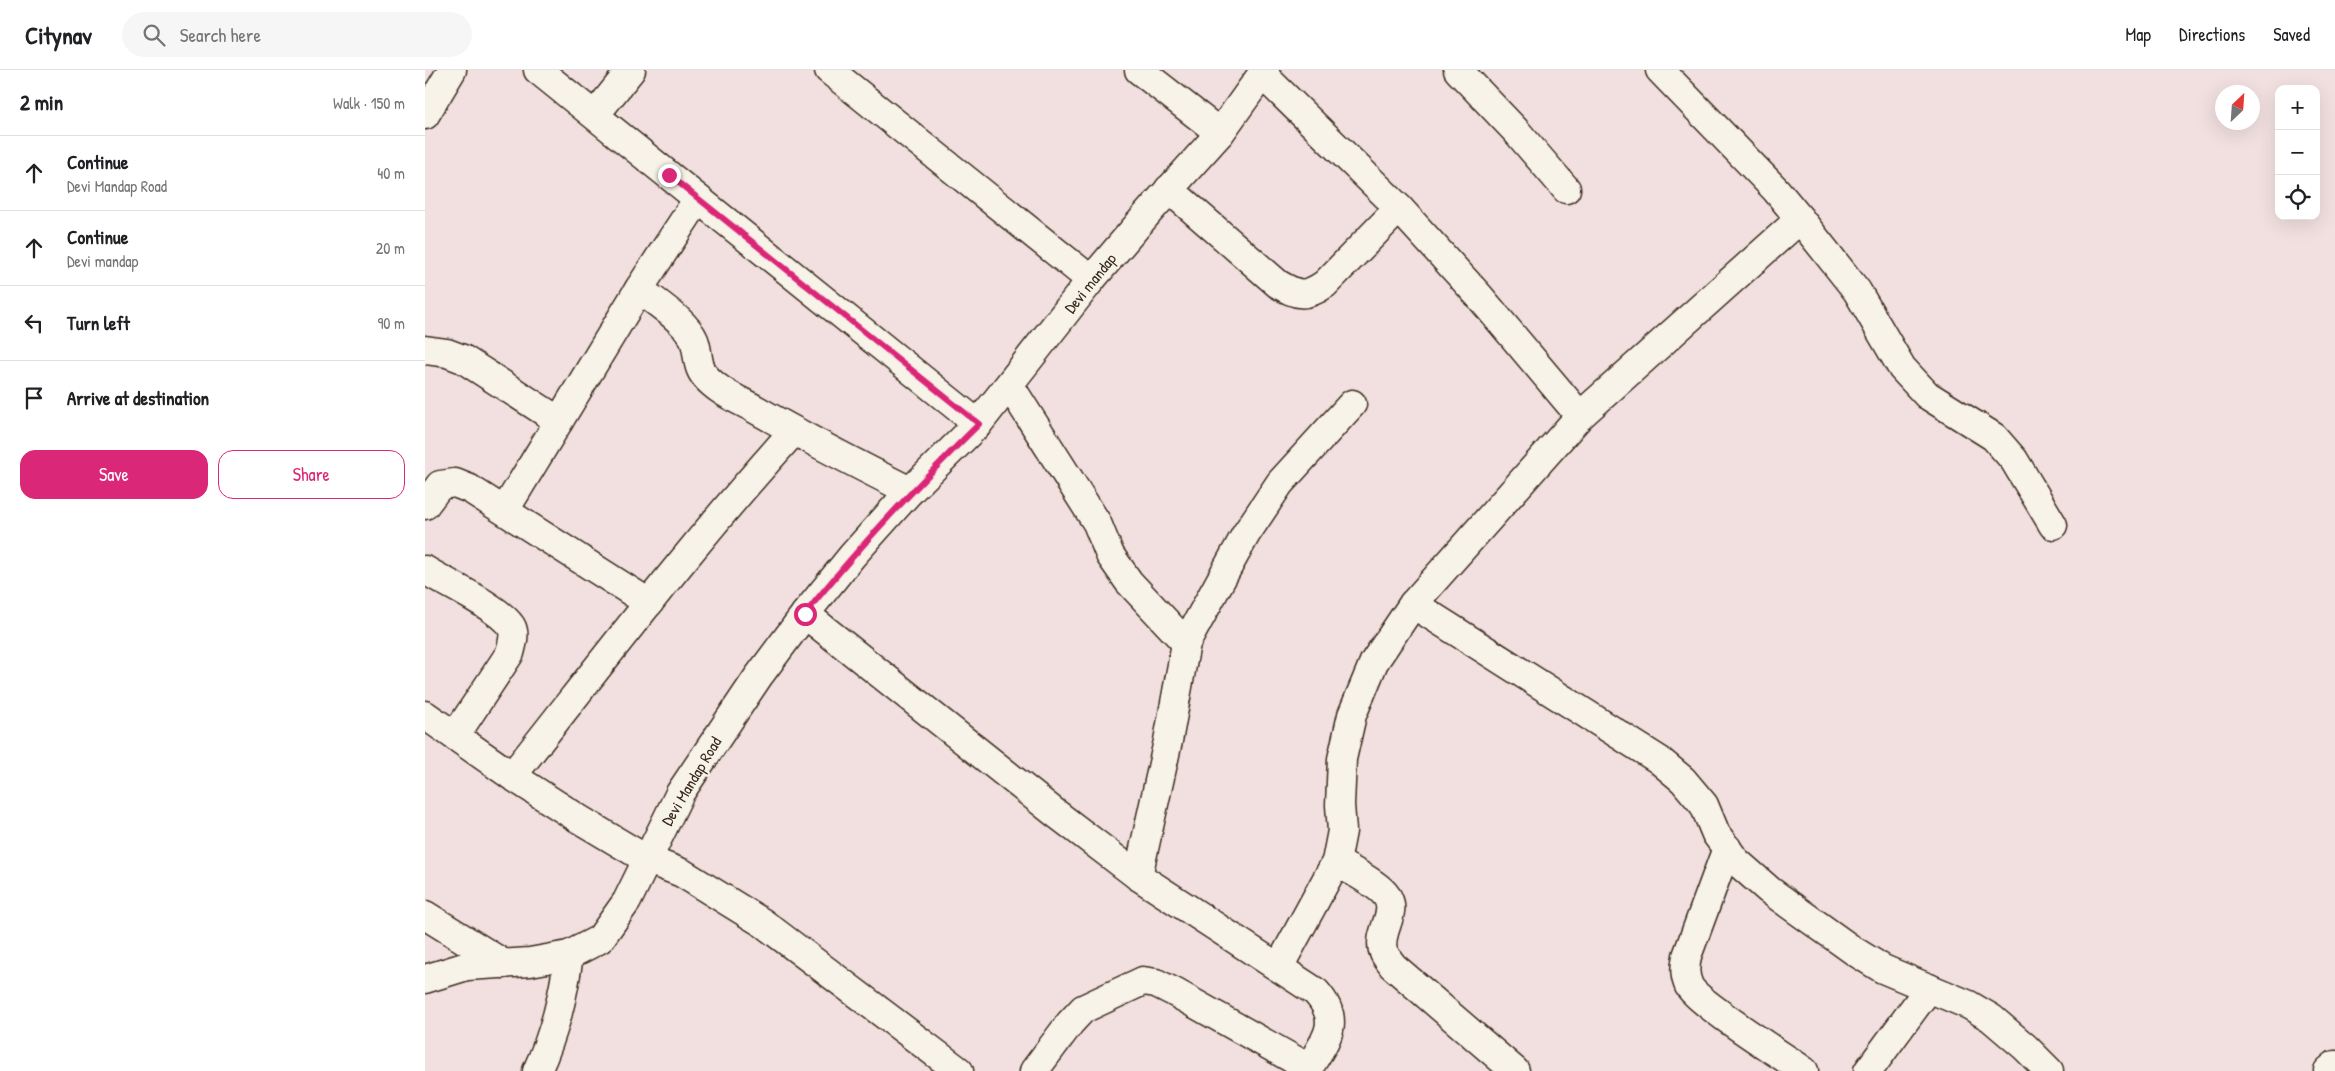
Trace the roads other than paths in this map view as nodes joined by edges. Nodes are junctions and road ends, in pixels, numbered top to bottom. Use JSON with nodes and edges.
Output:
{"nodes":[{"id":1,"x":452,"y":70,"type":"edge"},
{"id":2,"x":538,"y":70,"type":"edge"},
{"id":3,"x":631,"y":70,"type":"edge"},
{"id":4,"x":829,"y":70,"type":"edge"},
{"id":5,"x":1139,"y":70,"type":"edge"},
{"id":6,"x":1458,"y":70,"type":"edge"},
{"id":7,"x":1659,"y":70,"type":"edge"},
{"id":8,"x":1264,"y":72,"type":"edge"},
{"id":9,"x":425,"y":115,"type":"edge"},
{"id":10,"x":595,"y":115,"type":"junction"},
{"id":11,"x":1220,"y":133,"type":"junction"},
{"id":12,"x":1565,"y":189,"type":"dead end"},
{"id":13,"x":1169,"y":190,"type":"junction"},
{"id":14,"x":698,"y":199,"type":"junction"},
{"id":15,"x":1399,"y":208,"type":"junction"},
{"id":16,"x":1800,"y":219,"type":"junction"},
{"id":17,"x":1091,"y":280,"type":"junction"},
{"id":18,"x":639,"y":288,"type":"junction"},
{"id":19,"x":425,"y":350,"type":"edge"},
{"id":20,"x":1010,"y":386,"type":"junction"},
{"id":21,"x":1352,"y":404,"type":"dead end"},
{"id":22,"x":1580,"y":416,"type":"junction"},
{"id":23,"x":559,"y":422,"type":"junction"},
{"id":24,"x":979,"y":424,"type":"junction"},
{"id":25,"x":794,"y":431,"type":"junction"},
{"id":26,"x":910,"y":491,"type":"junction"},
{"id":27,"x":425,"y":505,"type":"edge"},
{"id":28,"x":505,"y":510,"type":"junction"},
{"id":29,"x":2053,"y":524,"type":"dead end"},
{"id":30,"x":425,"y":570,"type":"edge"},
{"id":31,"x":649,"y":603,"type":"junction"},
{"id":32,"x":1413,"y":604,"type":"junction"},
{"id":33,"x":805,"y":614,"type":"junction"},
{"id":34,"x":1186,"y":643,"type":"junction"},
{"id":35,"x":425,"y":715,"type":"edge"},
{"id":36,"x":455,"y":736,"type":"junction"},
{"id":37,"x":512,"y":776,"type":"junction"},
{"id":38,"x":1727,"y":848,"type":"junction"},
{"id":39,"x":646,"y":859,"type":"junction"},
{"id":40,"x":1336,"y":862,"type":"junction"},
{"id":41,"x":1138,"y":876,"type":"junction"},
{"id":42,"x":425,"y":915,"type":"edge"},
{"id":43,"x":569,"y":955,"type":"junction"},
{"id":44,"x":504,"y":964,"type":"junction"},
{"id":45,"x":1279,"y":967,"type":"junction"},
{"id":46,"x":425,"y":979,"type":"edge"},
{"id":47,"x":1929,"y":988,"type":"junction"},
{"id":48,"x":2335,"y":1065,"type":"edge"},
{"id":49,"x":1308,"y":1070,"type":"edge"},
{"id":50,"x":537,"y":1071,"type":"edge"},
{"id":51,"x":959,"y":1071,"type":"edge"},
{"id":52,"x":1035,"y":1071,"type":"edge"},
{"id":53,"x":1515,"y":1071,"type":"edge"},
{"id":54,"x":1804,"y":1071,"type":"edge"},
{"id":55,"x":1868,"y":1071,"type":"edge"},
{"id":56,"x":2049,"y":1071,"type":"edge"},
{"id":57,"x":2328,"y":1071,"type":"edge"}],
"edges":[{"from":1,"to":9,"type":"street"},
{"from":2,"to":10,"type":"street"},
{"from":3,"to":10,"type":"street"},
{"from":4,"to":17,"type":"street"},
{"from":5,"to":11,"type":"street"},
{"from":6,"to":12,"type":"street"},
{"from":7,"to":16,"type":"street"},
{"from":8,"to":11,"type":"street","name":"Devi mandap"},
{"from":8,"to":15,"type":"street"},
{"from":10,"to":14,"type":"street"},
{"from":11,"to":13,"type":"street","name":"Devi mandap"},
{"from":13,"to":15,"type":"street"},
{"from":13,"to":17,"type":"street","name":"Devi mandap"},
{"from":14,"to":18,"type":"street"},
{"from":14,"to":24,"type":"street"},
{"from":15,"to":22,"type":"street"},
{"from":16,"to":22,"type":"street"},
{"from":16,"to":29,"type":"street"},
{"from":17,"to":20,"type":"street","name":"Devi mandap"},
{"from":18,"to":23,"type":"street"},
{"from":18,"to":25,"type":"street"},
{"from":19,"to":23,"type":"street"},
{"from":20,"to":24,"type":"street","name":"Devi mandap"},
{"from":20,"to":34,"type":"street"},
{"from":21,"to":34,"type":"street"},
{"from":22,"to":32,"type":"street"},
{"from":23,"to":28,"type":"street"},
{"from":24,"to":26,"type":"street","name":"Devi mandap"},
{"from":25,"to":26,"type":"street"},
{"from":25,"to":31,"type":"street"},
{"from":26,"to":33,"type":"street","name":"Devi Mandap Road"},
{"from":27,"to":28,"type":"street"},
{"from":28,"to":31,"type":"street"},
{"from":30,"to":36,"type":"street"},
{"from":31,"to":37,"type":"street"},
{"from":32,"to":38,"type":"street"},
{"from":32,"to":40,"type":"street"},
{"from":33,"to":39,"type":"street","name":"Devi Mandap Road"},
{"from":33,"to":41,"type":"street"},
{"from":34,"to":41,"type":"street"},
{"from":35,"to":36,"type":"street"},
{"from":36,"to":37,"type":"street"},
{"from":37,"to":39,"type":"street"},
{"from":38,"to":47,"type":"street"},
{"from":38,"to":54,"type":"street"},
{"from":39,"to":43,"type":"street","name":"Devi Mandap Road"},
{"from":39,"to":51,"type":"street"},
{"from":40,"to":45,"type":"street"},
{"from":40,"to":53,"type":"street"},
{"from":41,"to":45,"type":"street"},
{"from":42,"to":44,"type":"street"},
{"from":43,"to":44,"type":"street","name":"Devi Mandap Road"},
{"from":43,"to":50,"type":"street"},
{"from":44,"to":46,"type":"street","name":"Devi Mandap Road"},
{"from":45,"to":49,"type":"street"},
{"from":47,"to":55,"type":"street"},
{"from":47,"to":56,"type":"street"},
{"from":48,"to":57,"type":"street"},
{"from":49,"to":52,"type":"street"}]}
